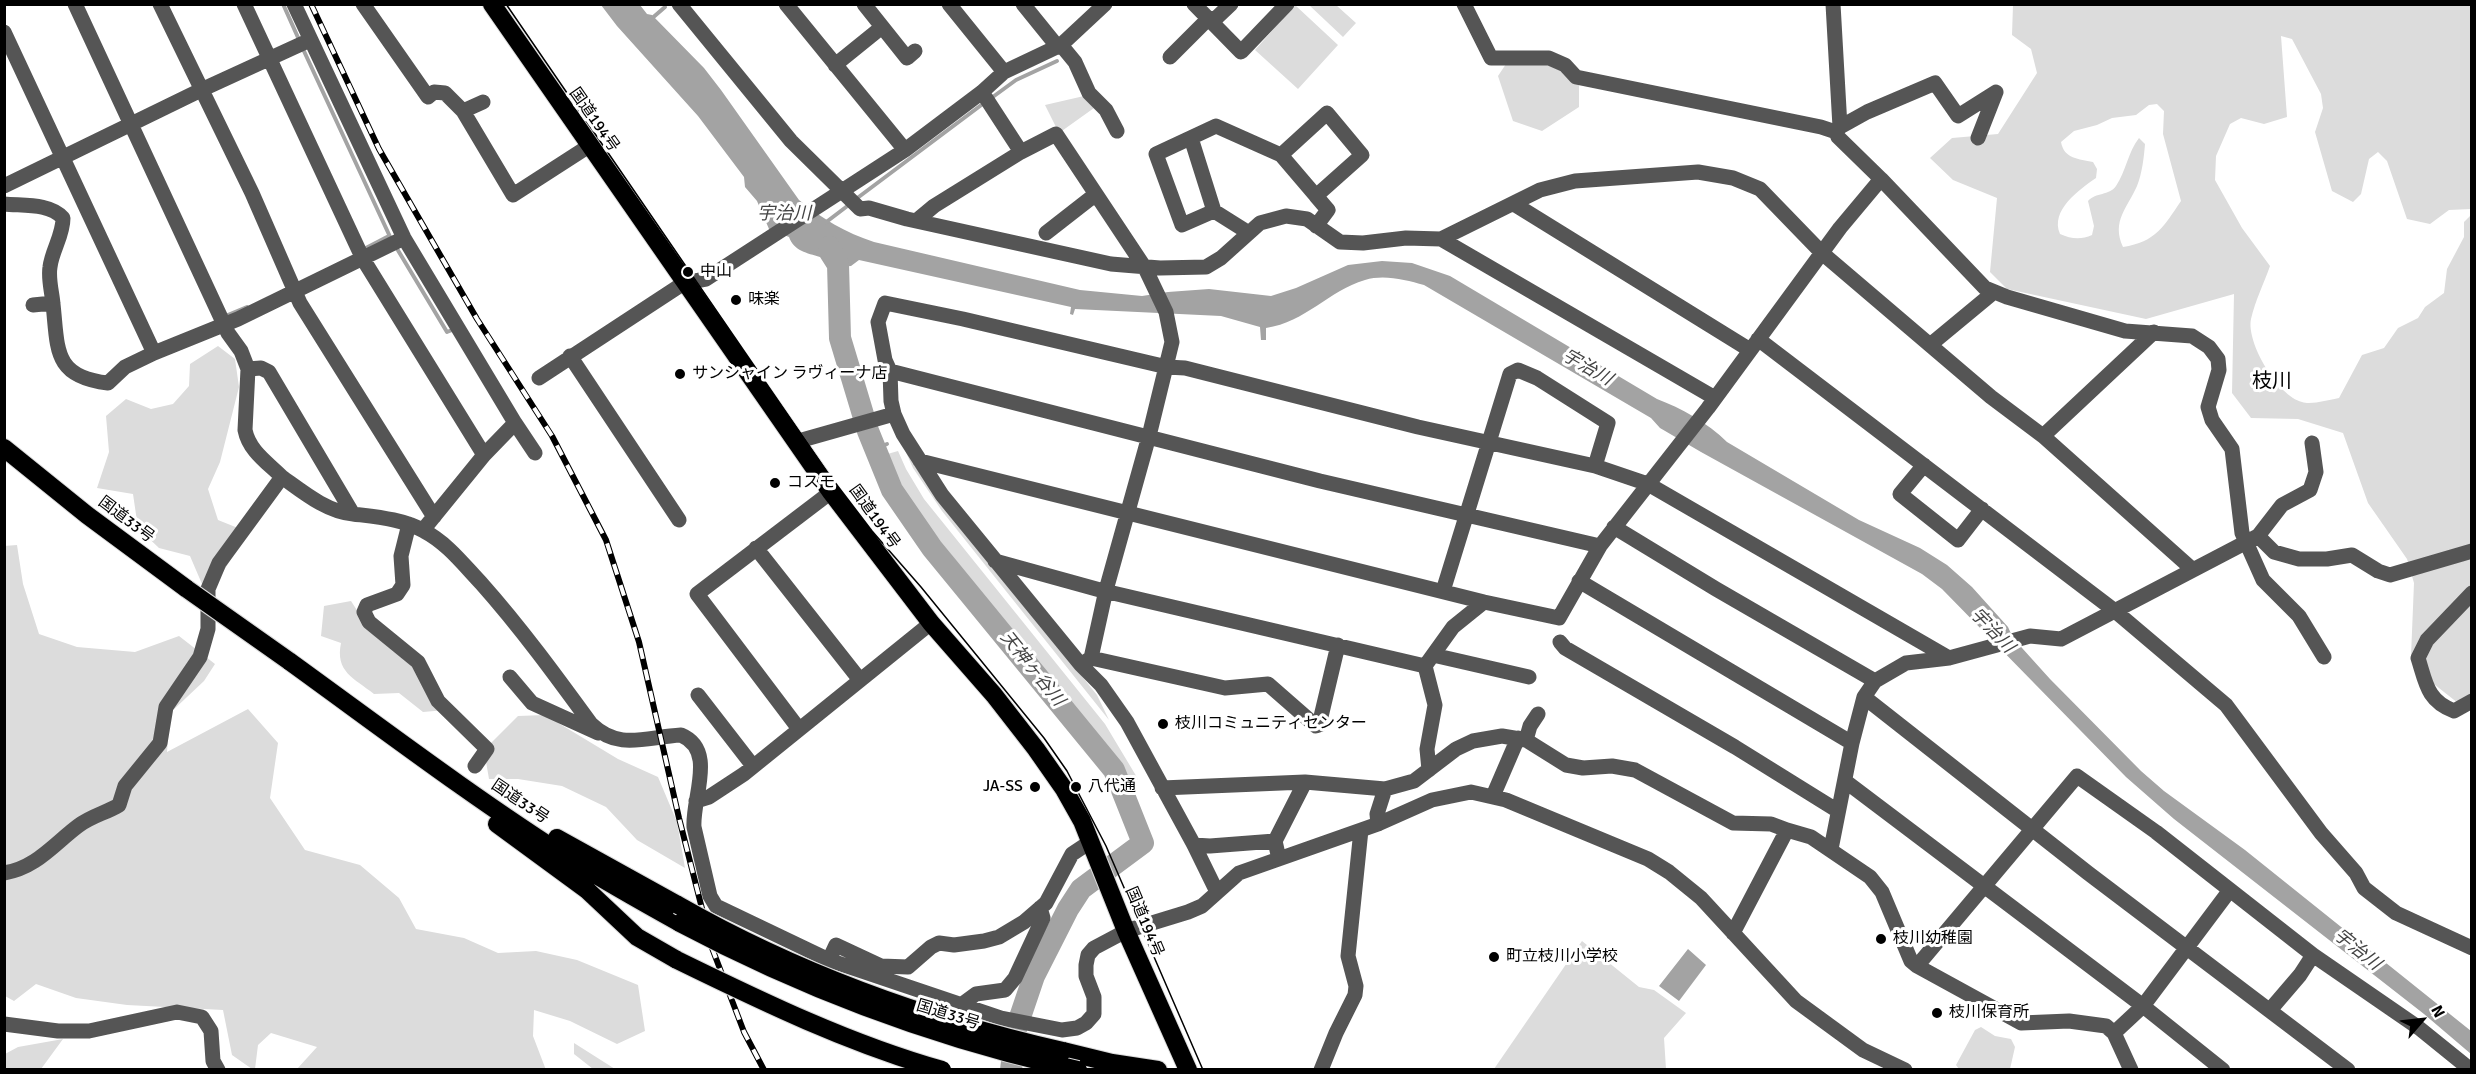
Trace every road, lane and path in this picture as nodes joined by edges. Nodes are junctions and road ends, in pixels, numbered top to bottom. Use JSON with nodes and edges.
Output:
{"nodes":[{"id":1,"x":75,"y":4,"type":"edge"},
{"id":2,"x":160,"y":4,"type":"edge"},
{"id":3,"x":244,"y":4,"type":"edge"},
{"id":4,"x":294,"y":4,"type":"edge"},
{"id":5,"x":363,"y":4,"type":"edge"},
{"id":6,"x":492,"y":4,"type":"edge"},
{"id":7,"x":679,"y":4,"type":"edge"},
{"id":8,"x":786,"y":4,"type":"edge"},
{"id":9,"x":864,"y":4,"type":"edge"},
{"id":10,"x":949,"y":4,"type":"edge"},
{"id":11,"x":1023,"y":4,"type":"edge"},
{"id":12,"x":1105,"y":4,"type":"edge"},
{"id":13,"x":1194,"y":4,"type":"edge"},
{"id":14,"x":1231,"y":4,"type":"edge"},
{"id":15,"x":1287,"y":4,"type":"edge"},
{"id":16,"x":1464,"y":4,"type":"edge"},
{"id":17,"x":1833,"y":4,"type":"edge"},
{"id":18,"x":1210,"y":20,"type":"junction"},
{"id":19,"x":882,"y":27,"type":"junction"},
{"id":20,"x":4,"y":32,"type":"edge"},
{"id":21,"x":304,"y":43,"type":"junction"},
{"id":22,"x":1059,"y":46,"type":"junction"},
{"id":23,"x":915,"y":51,"type":"dead end"},
{"id":24,"x":1170,"y":57,"type":"dead end"},
{"id":25,"x":270,"y":59,"type":"junction"},
{"id":26,"x":835,"y":65,"type":"junction"},
{"id":27,"x":1004,"y":72,"type":"junction"},
{"id":28,"x":201,"y":90,"type":"junction"},
{"id":29,"x":987,"y":100,"type":"junction"},
{"id":30,"x":483,"y":102,"type":"dead end"},
{"id":31,"x":462,"y":111,"type":"junction"},
{"id":32,"x":132,"y":125,"type":"junction"},
{"id":33,"x":1838,"y":130,"type":"junction"},
{"id":34,"x":1117,"y":131,"type":"dead end"},
{"id":35,"x":1191,"y":138,"type":"junction"},
{"id":36,"x":1978,"y":138,"type":"dead end"},
{"id":37,"x":589,"y":146,"type":"junction"},
{"id":38,"x":905,"y":150,"type":"junction"},
{"id":39,"x":1021,"y":152,"type":"junction"},
{"id":40,"x":1281,"y":155,"type":"junction"},
{"id":41,"x":63,"y":158,"type":"junction"},
{"id":42,"x":1881,"y":179,"type":"junction"},
{"id":43,"x":4,"y":186,"type":"edge"},
{"id":44,"x":837,"y":194,"type":"junction"},
{"id":45,"x":1096,"y":194,"type":"junction"},
{"id":46,"x":1316,"y":196,"type":"junction"},
{"id":47,"x":4,"y":204,"type":"edge"},
{"id":48,"x":1514,"y":204,"type":"junction"},
{"id":49,"x":1214,"y":211,"type":"junction"},
{"id":50,"x":916,"y":221,"type":"junction"},
{"id":51,"x":1316,"y":226,"type":"junction"},
{"id":52,"x":1046,"y":233,"type":"dead end"},
{"id":53,"x":1249,"y":233,"type":"junction"},
{"id":54,"x":1441,"y":239,"type":"junction"},
{"id":55,"x":397,"y":242,"type":"junction"},
{"id":56,"x":1822,"y":253,"type":"junction"},
{"id":57,"x":363,"y":259,"type":"junction"},
{"id":58,"x":1147,"y":273,"type":"junction"},
{"id":59,"x":684,"y":283,"type":"junction"},
{"id":60,"x":295,"y":292,"type":"junction"},
{"id":61,"x":1994,"y":292,"type":"junction"},
{"id":62,"x":53,"y":303,"type":"junction"},
{"id":63,"x":33,"y":305,"type":"dead end"},
{"id":64,"x":224,"y":324,"type":"junction"},
{"id":65,"x":2154,"y":332,"type":"junction"},
{"id":66,"x":1754,"y":345,"type":"junction"},
{"id":67,"x":1930,"y":345,"type":"junction"},
{"id":68,"x":154,"y":352,"type":"junction"},
{"id":69,"x":570,"y":356,"type":"junction"},
{"id":70,"x":1167,"y":367,"type":"junction"},
{"id":71,"x":248,"y":369,"type":"junction"},
{"id":72,"x":890,"y":371,"type":"junction"},
{"id":73,"x":539,"y":378,"type":"dead end"},
{"id":74,"x":1712,"y":403,"type":"junction"},
{"id":75,"x":891,"y":415,"type":"junction"},
{"id":76,"x":515,"y":423,"type":"junction"},
{"id":77,"x":1149,"y":436,"type":"junction"},
{"id":78,"x":2043,"y":436,"type":"junction"},
{"id":79,"x":795,"y":442,"type":"junction"},
{"id":80,"x":1489,"y":443,"type":"junction"},
{"id":81,"x":2312,"y":443,"type":"dead end"},
{"id":82,"x":4,"y":448,"type":"edge"},
{"id":83,"x":535,"y":453,"type":"dead end"},
{"id":84,"x":484,"y":454,"type":"junction"},
{"id":85,"x":920,"y":461,"type":"junction"},
{"id":86,"x":1924,"y":465,"type":"junction"},
{"id":87,"x":1594,"y":466,"type":"junction"},
{"id":88,"x":282,"y":477,"type":"junction"},
{"id":89,"x":1648,"y":484,"type":"junction"},
{"id":90,"x":831,"y":492,"type":"junction"},
{"id":91,"x":1982,"y":509,"type":"junction"},
{"id":92,"x":353,"y":514,"type":"junction"},
{"id":93,"x":1128,"y":514,"type":"junction"},
{"id":94,"x":1467,"y":514,"type":"junction"},
{"id":95,"x":434,"y":517,"type":"junction"},
{"id":96,"x":679,"y":520,"type":"dead end"},
{"id":97,"x":409,"y":524,"type":"junction"},
{"id":98,"x":1614,"y":527,"type":"junction"},
{"id":99,"x":423,"y":530,"type":"junction"},
{"id":100,"x":2252,"y":538,"type":"junction"},
{"id":101,"x":1600,"y":546,"type":"junction"},
{"id":102,"x":756,"y":548,"type":"junction"},
{"id":103,"x":2472,"y":551,"type":"edge"},
{"id":104,"x":995,"y":561,"type":"junction"},
{"id":105,"x":2192,"y":569,"type":"junction"},
{"id":106,"x":1580,"y":581,"type":"junction"},
{"id":107,"x":1106,"y":590,"type":"junction"},
{"id":108,"x":1443,"y":591,"type":"junction"},
{"id":109,"x":2472,"y":593,"type":"edge"},
{"id":110,"x":1484,"y":602,"type":"junction"},
{"id":111,"x":2115,"y":611,"type":"junction"},
{"id":112,"x":932,"y":623,"type":"junction"},
{"id":113,"x":1560,"y":642,"type":"dead end"},
{"id":114,"x":1338,"y":645,"type":"junction"},
{"id":115,"x":2324,"y":657,"type":"dead end"},
{"id":116,"x":1949,"y":658,"type":"junction"},
{"id":117,"x":1086,"y":661,"type":"junction"},
{"id":118,"x":1429,"y":661,"type":"junction"},
{"id":119,"x":510,"y":677,"type":"dead end"},
{"id":120,"x":1529,"y":677,"type":"dead end"},
{"id":121,"x":860,"y":680,"type":"junction"},
{"id":122,"x":1875,"y":681,"type":"junction"},
{"id":123,"x":698,"y":695,"type":"dead end"},
{"id":124,"x":1864,"y":697,"type":"junction"},
{"id":125,"x":2472,"y":701,"type":"edge"},
{"id":126,"x":1538,"y":714,"type":"dead end"},
{"id":127,"x":799,"y":729,"type":"junction"},
{"id":128,"x":603,"y":735,"type":"junction"},
{"id":129,"x":1522,"y":739,"type":"junction"},
{"id":130,"x":1852,"y":743,"type":"junction"},
{"id":131,"x":476,"y":766,"type":"dead end"},
{"id":132,"x":753,"y":766,"type":"junction"},
{"id":133,"x":1429,"y":770,"type":"junction"},
{"id":134,"x":1845,"y":781,"type":"junction"},
{"id":135,"x":1305,"y":782,"type":"junction"},
{"id":136,"x":463,"y":788,"type":"junction"},
{"id":137,"x":1162,"y":788,"type":"junction"},
{"id":138,"x":1385,"y":789,"type":"junction"},
{"id":139,"x":1494,"y":796,"type":"junction"},
{"id":140,"x":696,"y":801,"type":"junction"},
{"id":141,"x":1838,"y":811,"type":"junction"},
{"id":142,"x":1378,"y":824,"type":"junction"},
{"id":143,"x":1361,"y":830,"type":"junction"},
{"id":144,"x":1787,"y":830,"type":"junction"},
{"id":145,"x":2033,"y":830,"type":"junction"},
{"id":146,"x":1275,"y":841,"type":"junction"},
{"id":147,"x":1194,"y":846,"type":"junction"},
{"id":148,"x":1093,"y":847,"type":"junction"},
{"id":149,"x":1831,"y":849,"type":"junction"},
{"id":150,"x":1279,"y":859,"type":"junction"},
{"id":151,"x":4,"y":873,"type":"edge"},
{"id":152,"x":1984,"y":886,"type":"junction"},
{"id":153,"x":2230,"y":890,"type":"junction"},
{"id":154,"x":1217,"y":892,"type":"junction"},
{"id":155,"x":1040,"y":908,"type":"junction"},
{"id":156,"x":679,"y":914,"type":"junction"},
{"id":157,"x":1126,"y":931,"type":"junction"},
{"id":158,"x":1733,"y":933,"type":"junction"},
{"id":159,"x":2187,"y":948,"type":"junction"},
{"id":160,"x":2472,"y":948,"type":"edge"},
{"id":161,"x":2313,"y":955,"type":"junction"},
{"id":162,"x":829,"y":960,"type":"junction"},
{"id":163,"x":912,"y":964,"type":"junction"},
{"id":164,"x":1917,"y":966,"type":"junction"},
{"id":165,"x":914,"y":988,"type":"junction"},
{"id":166,"x":961,"y":1005,"type":"junction"},
{"id":167,"x":2143,"y":1006,"type":"junction"},
{"id":168,"x":2270,"y":1011,"type":"junction"},
{"id":169,"x":4,"y":1024,"type":"edge"},
{"id":170,"x":2114,"y":1033,"type":"junction"},
{"id":171,"x":218,"y":1070,"type":"edge"},
{"id":172,"x":942,"y":1070,"type":"edge"},
{"id":173,"x":1078,"y":1070,"type":"edge"},
{"id":174,"x":1158,"y":1070,"type":"edge"},
{"id":175,"x":1188,"y":1070,"type":"edge"},
{"id":176,"x":1321,"y":1070,"type":"edge"},
{"id":177,"x":1905,"y":1070,"type":"edge"},
{"id":178,"x":2131,"y":1070,"type":"edge"},
{"id":179,"x":2223,"y":1070,"type":"edge"},
{"id":180,"x":2348,"y":1070,"type":"edge"},
{"id":181,"x":2471,"y":1070,"type":"edge"}],
"edges":[{"from":1,"to":32,"type":"street"},
{"from":2,"to":28,"type":"street"},
{"from":3,"to":25,"type":"street"},
{"from":4,"to":21,"type":"street"},
{"from":5,"to":31,"type":"street"},
{"from":6,"to":37,"type":"highway","name":"国道194号"},
{"from":7,"to":44,"type":"street"},
{"from":8,"to":26,"type":"street"},
{"from":9,"to":19,"type":"street"},
{"from":10,"to":27,"type":"street"},
{"from":11,"to":22,"type":"street"},
{"from":12,"to":22,"type":"street"},
{"from":13,"to":18,"type":"street"},
{"from":14,"to":18,"type":"street"},
{"from":15,"to":18,"type":"street"},
{"from":16,"to":33,"type":"street"},
{"from":17,"to":33,"type":"street"},
{"from":18,"to":24,"type":"street"},
{"from":19,"to":23,"type":"street"},
{"from":19,"to":26,"type":"street"},
{"from":20,"to":41,"type":"street"},
{"from":21,"to":25,"type":"street"},
{"from":21,"to":55,"type":"street"},
{"from":22,"to":27,"type":"street"},
{"from":22,"to":34,"type":"street"},
{"from":25,"to":28,"type":"street"},
{"from":25,"to":57,"type":"street"},
{"from":26,"to":38,"type":"street"},
{"from":27,"to":29,"type":"street"},
{"from":28,"to":32,"type":"street"},
{"from":28,"to":60,"type":"street"},
{"from":29,"to":38,"type":"street"},
{"from":29,"to":39,"type":"street"},
{"from":30,"to":31,"type":"street"},
{"from":31,"to":37,"type":"street"},
{"from":32,"to":41,"type":"street"},
{"from":32,"to":64,"type":"street"},
{"from":33,"to":36,"type":"street"},
{"from":33,"to":42,"type":"street"},
{"from":35,"to":40,"type":"street"},
{"from":35,"to":49,"type":"street"},
{"from":35,"to":49,"type":"street"},
{"from":37,"to":59,"type":"highway","name":"国道194号"},
{"from":38,"to":44,"type":"street"},
{"from":39,"to":45,"type":"street"},
{"from":39,"to":50,"type":"street"},
{"from":40,"to":46,"type":"street"},
{"from":40,"to":46,"type":"street"},
{"from":41,"to":43,"type":"street"},
{"from":41,"to":68,"type":"street"},
{"from":42,"to":56,"type":"street"},
{"from":42,"to":61,"type":"street"},
{"from":44,"to":50,"type":"street"},
{"from":44,"to":59,"type":"street"},
{"from":45,"to":52,"type":"street"},
{"from":45,"to":58,"type":"street"},
{"from":46,"to":51,"type":"street"},
{"from":47,"to":62,"type":"street"},
{"from":48,"to":54,"type":"street"},
{"from":48,"to":56,"type":"street"},
{"from":48,"to":66,"type":"street"},
{"from":49,"to":53,"type":"street"},
{"from":50,"to":58,"type":"street"},
{"from":51,"to":53,"type":"street"},
{"from":51,"to":54,"type":"street"},
{"from":53,"to":58,"type":"street"},
{"from":54,"to":74,"type":"street"},
{"from":55,"to":57,"type":"street"},
{"from":55,"to":76,"type":"street"},
{"from":56,"to":66,"type":"street"},
{"from":56,"to":67,"type":"street"},
{"from":57,"to":60,"type":"street"},
{"from":57,"to":84,"type":"street"},
{"from":58,"to":70,"type":"street"},
{"from":59,"to":69,"type":"street"},
{"from":59,"to":79,"type":"highway","name":"国道194号"},
{"from":60,"to":64,"type":"street"},
{"from":60,"to":95,"type":"street"},
{"from":61,"to":65,"type":"street"},
{"from":61,"to":67,"type":"street"},
{"from":62,"to":63,"type":"street"},
{"from":62,"to":68,"type":"street"},
{"from":64,"to":68,"type":"street"},
{"from":64,"to":71,"type":"street"},
{"from":65,"to":78,"type":"street"},
{"from":65,"to":100,"type":"street"},
{"from":66,"to":74,"type":"street"},
{"from":66,"to":86,"type":"street"},
{"from":67,"to":78,"type":"street"},
{"from":69,"to":73,"type":"street"},
{"from":69,"to":96,"type":"street"},
{"from":70,"to":72,"type":"street"},
{"from":70,"to":77,"type":"street"},
{"from":70,"to":80,"type":"street"},
{"from":71,"to":88,"type":"street"},
{"from":71,"to":92,"type":"street"},
{"from":72,"to":75,"type":"street"},
{"from":72,"to":77,"type":"street"},
{"from":74,"to":89,"type":"street"},
{"from":75,"to":79,"type":"street"},
{"from":75,"to":85,"type":"street"},
{"from":76,"to":83,"type":"street"},
{"from":76,"to":84,"type":"street"},
{"from":77,"to":93,"type":"street"},
{"from":77,"to":94,"type":"street"},
{"from":78,"to":105,"type":"street"},
{"from":79,"to":90,"type":"highway","name":"国道194号"},
{"from":80,"to":87,"type":"street"},
{"from":80,"to":87,"type":"street"},
{"from":80,"to":94,"type":"street"},
{"from":81,"to":100,"type":"street"},
{"from":82,"to":136,"type":"highway","name":"国道33号","bridge":true},
{"from":84,"to":95,"type":"street"},
{"from":85,"to":93,"type":"street"},
{"from":85,"to":104,"type":"street"},
{"from":86,"to":91,"type":"street"},
{"from":86,"to":91,"type":"street"},
{"from":87,"to":89,"type":"street"},
{"from":88,"to":92,"type":"street"},
{"from":88,"to":151,"type":"street"},
{"from":89,"to":98,"type":"street"},
{"from":89,"to":116,"type":"street"},
{"from":90,"to":102,"type":"street"},
{"from":90,"to":112,"type":"highway","name":"国道194号"},
{"from":91,"to":111,"type":"street"},
{"from":92,"to":97,"type":"street"},
{"from":93,"to":107,"type":"street"},
{"from":93,"to":108,"type":"street"},
{"from":94,"to":101,"type":"street"},
{"from":94,"to":108,"type":"street"},
{"from":95,"to":99,"type":"street"},
{"from":97,"to":99,"type":"street"},
{"from":97,"to":131,"type":"street"},
{"from":98,"to":101,"type":"street"},
{"from":98,"to":122,"type":"street"},
{"from":99,"to":128,"type":"street"},
{"from":100,"to":103,"type":"street"},
{"from":100,"to":105,"type":"street"},
{"from":100,"to":115,"type":"street"},
{"from":101,"to":106,"type":"street"},
{"from":102,"to":121,"type":"street"},
{"from":102,"to":127,"type":"street"},
{"from":104,"to":107,"type":"street"},
{"from":104,"to":117,"type":"street"},
{"from":105,"to":111,"type":"street"},
{"from":106,"to":110,"type":"street"},
{"from":106,"to":130,"type":"street"},
{"from":107,"to":114,"type":"street"},
{"from":107,"to":117,"type":"street"},
{"from":108,"to":110,"type":"street"},
{"from":109,"to":125,"type":"street"},
{"from":110,"to":118,"type":"street"},
{"from":111,"to":116,"type":"street"},
{"from":111,"to":160,"type":"street"},
{"from":112,"to":121,"type":"street"},
{"from":112,"to":148,"type":"highway","name":"国道194号"},
{"from":113,"to":141,"type":"street"},
{"from":114,"to":117,"type":"street"},
{"from":114,"to":118,"type":"street"},
{"from":116,"to":122,"type":"street"},
{"from":117,"to":137,"type":"street"},
{"from":118,"to":120,"type":"street"},
{"from":118,"to":133,"type":"street"},
{"from":119,"to":128,"type":"street"},
{"from":121,"to":127,"type":"street"},
{"from":122,"to":124,"type":"street"},
{"from":123,"to":132,"type":"street"},
{"from":124,"to":130,"type":"street"},
{"from":124,"to":145,"type":"street"},
{"from":126,"to":129,"type":"street"},
{"from":127,"to":132,"type":"street"},
{"from":128,"to":140,"type":"street"},
{"from":129,"to":133,"type":"street"},
{"from":129,"to":139,"type":"street"},
{"from":129,"to":144,"type":"street"},
{"from":130,"to":134,"type":"street"},
{"from":132,"to":140,"type":"street"},
{"from":133,"to":138,"type":"street"},
{"from":134,"to":141,"type":"street"},
{"from":134,"to":152,"type":"street"},
{"from":135,"to":137,"type":"street"},
{"from":135,"to":138,"type":"street"},
{"from":135,"to":146,"type":"street"},
{"from":136,"to":156,"type":"highway"},
{"from":136,"to":172,"type":"highway","bridge":true},
{"from":137,"to":147,"type":"street"},
{"from":138,"to":142,"type":"street"},
{"from":139,"to":142,"type":"street"},
{"from":139,"to":158,"type":"street"},
{"from":140,"to":162,"type":"street"},
{"from":141,"to":149,"type":"street"},
{"from":142,"to":143,"type":"street"},
{"from":143,"to":150,"type":"street"},
{"from":143,"to":176,"type":"street"},
{"from":144,"to":149,"type":"street"},
{"from":144,"to":158,"type":"street"},
{"from":145,"to":152,"type":"street"},
{"from":145,"to":153,"type":"street"},
{"from":145,"to":159,"type":"street"},
{"from":146,"to":147,"type":"street"},
{"from":146,"to":150,"type":"street"},
{"from":147,"to":154,"type":"street"},
{"from":148,"to":155,"type":"street"},
{"from":148,"to":157,"type":"highway","name":"国道194号"},
{"from":149,"to":164,"type":"street"},
{"from":150,"to":154,"type":"street"},
{"from":152,"to":164,"type":"street"},
{"from":152,"to":167,"type":"street"},
{"from":153,"to":159,"type":"street"},
{"from":153,"to":161,"type":"street"},
{"from":154,"to":157,"type":"street"},
{"from":155,"to":163,"type":"street"},
{"from":155,"to":166,"type":"street"},
{"from":156,"to":173,"type":"highway","name":"国道33号","bridge":true},
{"from":156,"to":174,"type":"highway","bridge":true},
{"from":157,"to":166,"type":"street"},
{"from":157,"to":175,"type":"highway","name":"国道194号"},
{"from":158,"to":177,"type":"street"},
{"from":159,"to":167,"type":"street"},
{"from":159,"to":168,"type":"street"},
{"from":161,"to":168,"type":"street"},
{"from":161,"to":181,"type":"street"},
{"from":162,"to":163,"type":"street"},
{"from":162,"to":165,"type":"street"},
{"from":163,"to":165,"type":"street"},
{"from":164,"to":170,"type":"street"},
{"from":165,"to":166,"type":"street"},
{"from":167,"to":170,"type":"street"},
{"from":167,"to":179,"type":"street"},
{"from":168,"to":180,"type":"street"},
{"from":169,"to":171,"type":"street"},
{"from":170,"to":178,"type":"street"}]}
